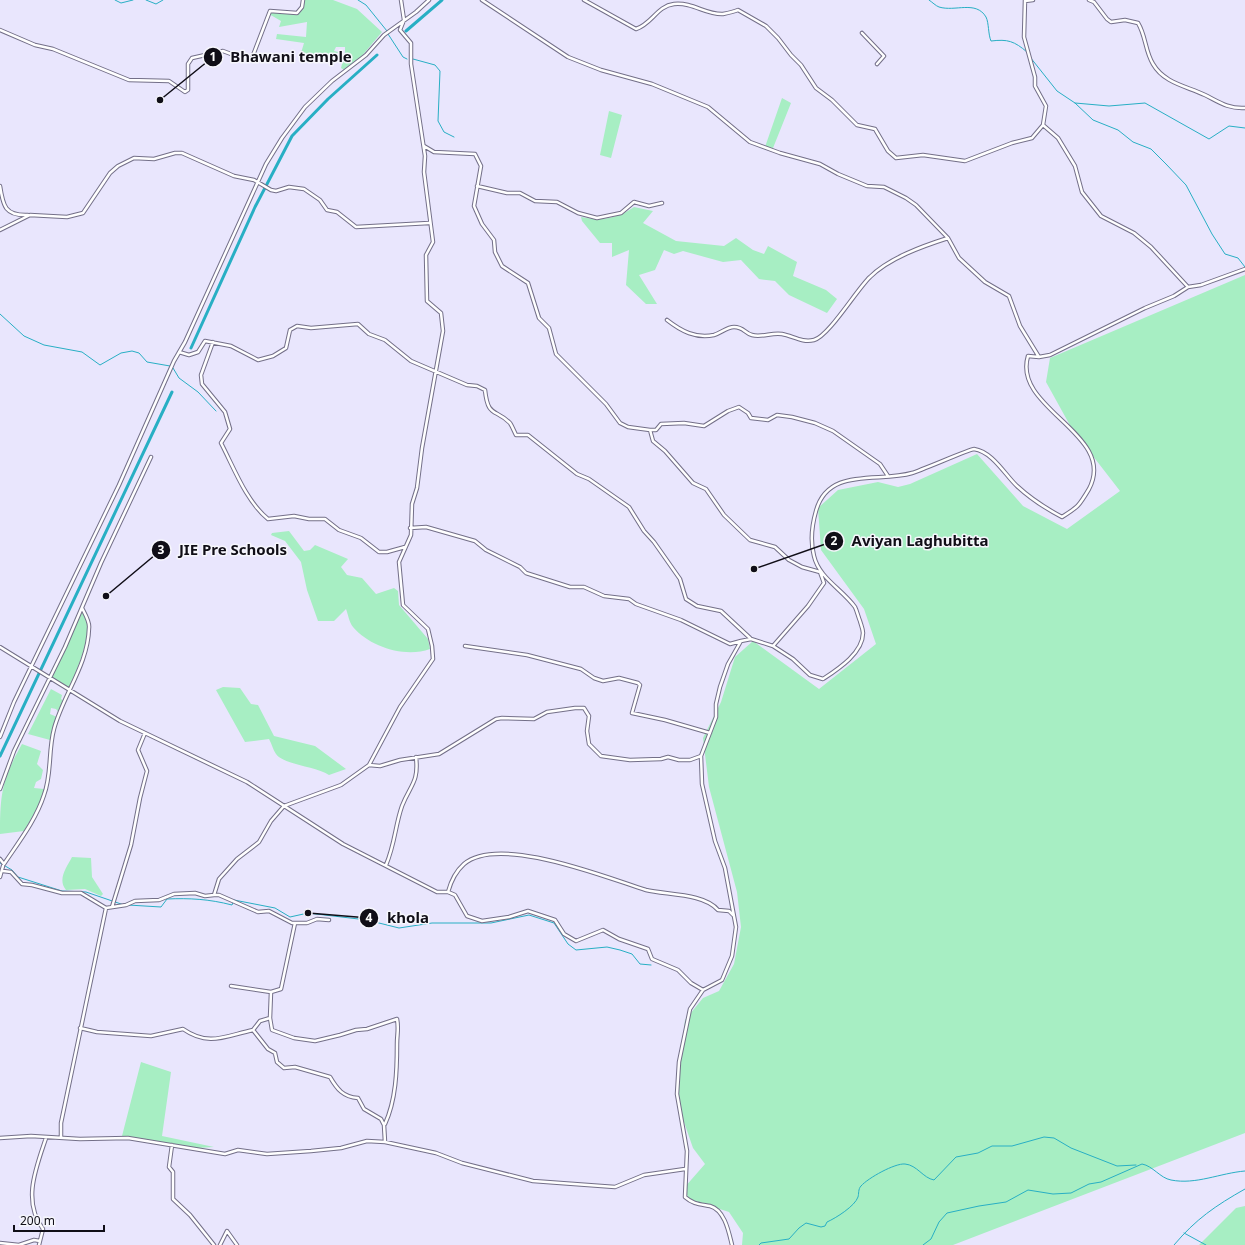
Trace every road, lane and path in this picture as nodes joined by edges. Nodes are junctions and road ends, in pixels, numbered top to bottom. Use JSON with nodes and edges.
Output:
{"nodes":[{"id":1,"x":303,"y":0,"type":"edge"},
{"id":2,"x":401,"y":0,"type":"edge"},
{"id":3,"x":429,"y":0,"type":"edge"},
{"id":4,"x":482,"y":0,"type":"edge"},
{"id":5,"x":584,"y":0,"type":"edge"},
{"id":6,"x":1033,"y":0,"type":"edge"},
{"id":7,"x":1089,"y":0,"type":"edge"},
{"id":8,"x":1025,"y":1,"type":"edge"},
{"id":9,"x":404,"y":20,"type":"junction"},
{"id":10,"x":0,"y":30,"type":"edge"},
{"id":11,"x":862,"y":33,"type":"dead end"},
{"id":12,"x":877,"y":64,"type":"dead end"},
{"id":13,"x":1245,"y":108,"type":"edge"},
{"id":14,"x":1043,"y":125,"type":"junction"},
{"id":15,"x":423,"y":146,"type":"junction"},
{"id":16,"x":259,"y":183,"type":"junction"},
{"id":17,"x":0,"y":186,"type":"edge"},
{"id":18,"x":477,"y":186,"type":"junction"},
{"id":19,"x":662,"y":203,"type":"dead end"},
{"id":20,"x":30,"y":215,"type":"junction"},
{"id":21,"x":429,"y":223,"type":"junction"},
{"id":22,"x":0,"y":230,"type":"edge"},
{"id":23,"x":948,"y":238,"type":"junction"},
{"id":24,"x":1245,"y":269,"type":"edge"},
{"id":25,"x":1188,"y":287,"type":"junction"},
{"id":26,"x":667,"y":320,"type":"dead end"},
{"id":27,"x":213,"y":342,"type":"junction"},
{"id":28,"x":179,"y":352,"type":"junction"},
{"id":29,"x":1039,"y":357,"type":"junction"},
{"id":30,"x":435,"y":372,"type":"junction"},
{"id":31,"x":650,"y":430,"type":"junction"},
{"id":32,"x":151,"y":457,"type":"dead end"},
{"id":33,"x":888,"y":477,"type":"junction"},
{"id":34,"x":410,"y":528,"type":"junction"},
{"id":35,"x":406,"y":546,"type":"junction"},
{"id":36,"x":820,"y":572,"type":"junction"},
{"id":37,"x":82,"y":608,"type":"junction"},
{"id":38,"x":751,"y":639,"type":"junction"},
{"id":39,"x":741,"y":641,"type":"junction"},
{"id":40,"x":465,"y":646,"type":"dead end"},
{"id":41,"x":773,"y":646,"type":"junction"},
{"id":42,"x":0,"y":647,"type":"edge"},
{"id":43,"x":32,"y":666,"type":"junction"},
{"id":44,"x":49,"y":676,"type":"junction"},
{"id":45,"x":69,"y":691,"type":"junction"},
{"id":46,"x":145,"y":733,"type":"junction"},
{"id":47,"x":710,"y":733,"type":"junction"},
{"id":48,"x":0,"y":737,"type":"edge"},
{"id":49,"x":701,"y":756,"type":"junction"},
{"id":50,"x":416,"y":757,"type":"junction"},
{"id":51,"x":369,"y":766,"type":"junction"},
{"id":52,"x":0,"y":789,"type":"edge"},
{"id":53,"x":284,"y":806,"type":"junction"},
{"id":54,"x":0,"y":859,"type":"edge"},
{"id":55,"x":386,"y":865,"type":"junction"},
{"id":56,"x":3,"y":866,"type":"dead end"},
{"id":57,"x":3,"y":871,"type":"junction"},
{"id":58,"x":0,"y":877,"type":"edge"},
{"id":59,"x":448,"y":892,"type":"junction"},
{"id":60,"x":214,"y":895,"type":"junction"},
{"id":61,"x":112,"y":907,"type":"junction"},
{"id":62,"x":106,"y":908,"type":"junction"},
{"id":63,"x":735,"y":916,"type":"junction"},
{"id":64,"x":329,"y":920,"type":"dead end"},
{"id":65,"x":295,"y":923,"type":"junction"},
{"id":66,"x":231,"y":986,"type":"dead end"},
{"id":67,"x":703,"y":990,"type":"junction"},
{"id":68,"x":271,"y":992,"type":"junction"},
{"id":69,"x":270,"y":1018,"type":"junction"},
{"id":70,"x":80,"y":1028,"type":"junction"},
{"id":71,"x":253,"y":1030,"type":"junction"},
{"id":72,"x":384,"y":1125,"type":"junction"},
{"id":73,"x":0,"y":1138,"type":"edge"},
{"id":74,"x":46,"y":1138,"type":"junction"},
{"id":75,"x":61,"y":1138,"type":"junction"},
{"id":76,"x":385,"y":1142,"type":"junction"},
{"id":77,"x":172,"y":1145,"type":"junction"},
{"id":78,"x":685,"y":1169,"type":"junction"},
{"id":79,"x":40,"y":1241,"type":"junction"},
{"id":80,"x":0,"y":1243,"type":"edge"},
{"id":81,"x":39,"y":1245,"type":"edge"},
{"id":82,"x":214,"y":1245,"type":"edge"},
{"id":83,"x":220,"y":1245,"type":"edge"},
{"id":84,"x":237,"y":1245,"type":"edge"},
{"id":85,"x":732,"y":1245,"type":"edge"}],
"edges":[{"from":1,"to":10,"type":"street"},
{"from":2,"to":9,"type":"street"},
{"from":3,"to":9,"type":"street"},
{"from":4,"to":23,"type":"street"},
{"from":5,"to":14,"type":"street"},
{"from":6,"to":8,"type":"street"},
{"from":7,"to":13,"type":"street"},
{"from":8,"to":14,"type":"street"},
{"from":9,"to":15,"type":"street"},
{"from":9,"to":16,"type":"street"},
{"from":11,"to":12,"type":"street"},
{"from":14,"to":25,"type":"street"},
{"from":15,"to":18,"type":"street"},
{"from":15,"to":21,"type":"street"},
{"from":16,"to":20,"type":"street"},
{"from":16,"to":21,"type":"street"},
{"from":16,"to":28,"type":"street"},
{"from":17,"to":20,"type":"street"},
{"from":18,"to":19,"type":"street"},
{"from":18,"to":31,"type":"street"},
{"from":20,"to":22,"type":"street"},
{"from":21,"to":30,"type":"street"},
{"from":23,"to":26,"type":"street"},
{"from":23,"to":29,"type":"street"},
{"from":24,"to":25,"type":"street"},
{"from":25,"to":29,"type":"street"},
{"from":27,"to":28,"type":"street"},
{"from":27,"to":30,"type":"street"},
{"from":27,"to":35,"type":"street"},
{"from":28,"to":43,"type":"street"},
{"from":29,"to":33,"type":"street"},
{"from":30,"to":34,"type":"street"},
{"from":30,"to":38,"type":"street"},
{"from":31,"to":33,"type":"street"},
{"from":31,"to":36,"type":"street"},
{"from":32,"to":37,"type":"street"},
{"from":33,"to":36,"type":"street"},
{"from":34,"to":35,"type":"street"},
{"from":34,"to":39,"type":"street"},
{"from":35,"to":51,"type":"street"},
{"from":36,"to":41,"type":"street"},
{"from":36,"to":41,"type":"street"},
{"from":37,"to":44,"type":"street"},
{"from":37,"to":45,"type":"street"},
{"from":38,"to":39,"type":"street"},
{"from":38,"to":41,"type":"street"},
{"from":39,"to":47,"type":"street"},
{"from":40,"to":47,"type":"street"},
{"from":42,"to":43,"type":"street"},
{"from":43,"to":44,"type":"street"},
{"from":43,"to":48,"type":"street"},
{"from":44,"to":45,"type":"street"},
{"from":44,"to":52,"type":"street"},
{"from":45,"to":46,"type":"street"},
{"from":45,"to":54,"type":"street"},
{"from":46,"to":53,"type":"street"},
{"from":46,"to":61,"type":"street"},
{"from":47,"to":49,"type":"street"},
{"from":49,"to":50,"type":"street"},
{"from":49,"to":63,"type":"street"},
{"from":50,"to":51,"type":"street"},
{"from":50,"to":55,"type":"street"},
{"from":51,"to":53,"type":"street"},
{"from":53,"to":55,"type":"street"},
{"from":53,"to":60,"type":"street"},
{"from":55,"to":59,"type":"street"},
{"from":56,"to":57,"type":"street"},
{"from":57,"to":58,"type":"street"},
{"from":57,"to":62,"type":"street"},
{"from":59,"to":63,"type":"street"},
{"from":59,"to":67,"type":"street"},
{"from":60,"to":61,"type":"street"},
{"from":60,"to":65,"type":"street"},
{"from":61,"to":62,"type":"street"},
{"from":62,"to":70,"type":"street"},
{"from":63,"to":67,"type":"street"},
{"from":64,"to":65,"type":"street"},
{"from":65,"to":68,"type":"street"},
{"from":66,"to":68,"type":"street"},
{"from":67,"to":78,"type":"street"},
{"from":68,"to":69,"type":"street"},
{"from":69,"to":71,"type":"street"},
{"from":69,"to":72,"type":"street"},
{"from":70,"to":71,"type":"street"},
{"from":70,"to":75,"type":"street"},
{"from":71,"to":72,"type":"street"},
{"from":72,"to":76,"type":"street"},
{"from":73,"to":74,"type":"street"},
{"from":74,"to":75,"type":"street"},
{"from":74,"to":79,"type":"street"},
{"from":75,"to":77,"type":"street"},
{"from":76,"to":77,"type":"street"},
{"from":76,"to":78,"type":"street"},
{"from":77,"to":82,"type":"street"},
{"from":78,"to":85,"type":"street"},
{"from":79,"to":80,"type":"street"},
{"from":79,"to":81,"type":"street"},
{"from":83,"to":84,"type":"street"}]}
